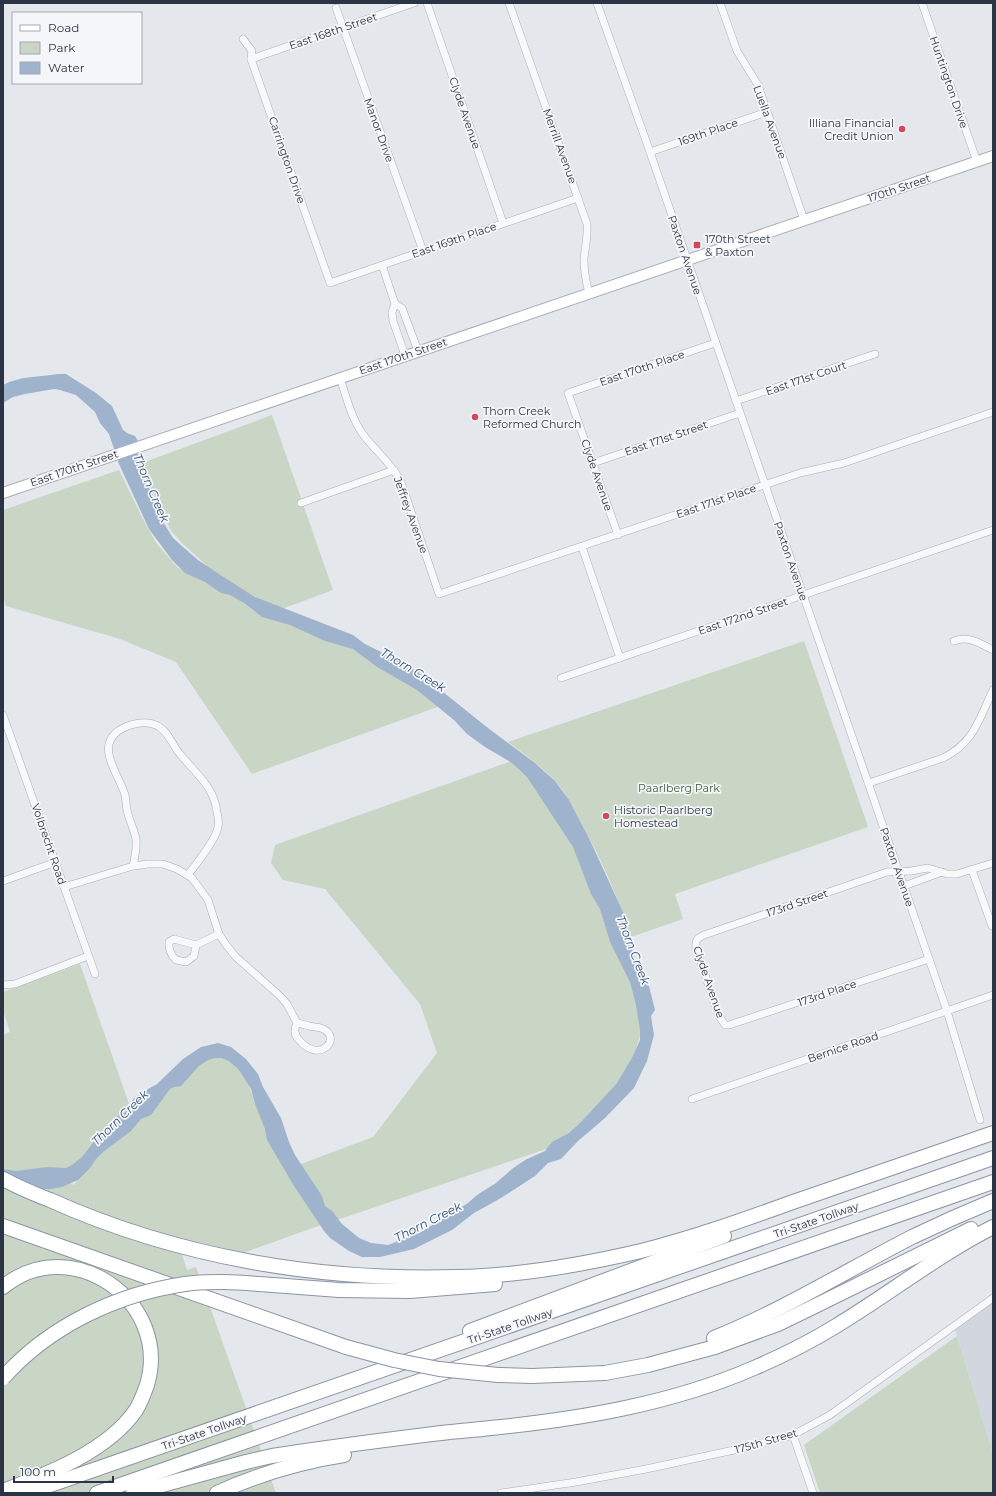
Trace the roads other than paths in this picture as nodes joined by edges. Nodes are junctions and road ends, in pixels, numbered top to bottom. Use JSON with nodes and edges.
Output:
{"nodes":[{"id":1,"x":414,"y":3,"type":"edge"},
{"id":2,"x":427,"y":3,"type":"edge"},
{"id":3,"x":509,"y":3,"type":"edge"},
{"id":4,"x":597,"y":3,"type":"edge"},
{"id":5,"x":720,"y":3,"type":"edge"},
{"id":6,"x":922,"y":3,"type":"edge"},
{"id":7,"x":336,"y":8,"type":"dead end"},
{"id":8,"x":342,"y":28,"type":"junction"},
{"id":9,"x":243,"y":39,"type":"dead end"},
{"id":10,"x":251,"y":59,"type":"junction"},
{"id":11,"x":767,"y":112,"type":"junction"},
{"id":12,"x":650,"y":152,"type":"junction"},
{"id":13,"x":993,"y":156,"type":"edge"},
{"id":14,"x":977,"y":162,"type":"junction"},
{"id":15,"x":578,"y":198,"type":"junction"},
{"id":16,"x":804,"y":220,"type":"junction"},
{"id":17,"x":503,"y":223,"type":"junction"},
{"id":18,"x":423,"y":251,"type":"junction"},
{"id":19,"x":687,"y":260,"type":"junction"},
{"id":20,"x":382,"y":265,"type":"junction"},
{"id":21,"x":330,"y":283,"type":"joint"},
{"id":22,"x":589,"y":293,"type":"junction"},
{"id":23,"x":395,"y":304,"type":"junction"},
{"id":24,"x":715,"y":344,"type":"junction"},
{"id":25,"x":418,"y":351,"type":"junction"},
{"id":26,"x":875,"y":354,"type":"dead end"},
{"id":27,"x":405,"y":356,"type":"junction"},
{"id":28,"x":340,"y":378,"type":"junction"},
{"id":29,"x":568,"y":393,"type":"joint"},
{"id":30,"x":736,"y":401,"type":"junction"},
{"id":31,"x":993,"y":412,"type":"edge"},
{"id":32,"x":740,"y":413,"type":"junction"},
{"id":33,"x":593,"y":463,"type":"junction"},
{"id":34,"x":394,"y":470,"type":"junction"},
{"id":35,"x":765,"y":484,"type":"junction"},
{"id":36,"x":3,"y":493,"type":"edge"},
{"id":37,"x":301,"y":503,"type":"dead end"},
{"id":38,"x":993,"y":530,"type":"edge"},
{"id":39,"x":618,"y":535,"type":"junction"},
{"id":40,"x":582,"y":547,"type":"junction"},
{"id":41,"x":439,"y":594,"type":"joint"},
{"id":42,"x":803,"y":596,"type":"junction"},
{"id":43,"x":954,"y":641,"type":"dead end"},
{"id":44,"x":993,"y":650,"type":"edge"},
{"id":45,"x":620,"y":658,"type":"junction"},
{"id":46,"x":561,"y":678,"type":"dead end"},
{"id":47,"x":993,"y":690,"type":"edge"},
{"id":48,"x":3,"y":715,"type":"edge"},
{"id":49,"x":869,"y":783,"type":"junction"},
{"id":50,"x":56,"y":862,"type":"junction"},
{"id":51,"x":993,"y":863,"type":"edge"},
{"id":52,"x":133,"y":866,"type":"junction"},
{"id":53,"x":972,"y":870,"type":"junction"},
{"id":54,"x":899,"y":871,"type":"junction"},
{"id":55,"x":942,"y":872,"type":"junction"},
{"id":56,"x":188,"y":876,"type":"junction"},
{"id":57,"x":3,"y":881,"type":"edge"},
{"id":58,"x":904,"y":886,"type":"junction"},
{"id":59,"x":64,"y":887,"type":"junction"},
{"id":60,"x":992,"y":926,"type":"dead end"},
{"id":61,"x":219,"y":934,"type":"junction"},
{"id":62,"x":696,"y":940,"type":"joint"},
{"id":63,"x":196,"y":945,"type":"dead end"},
{"id":64,"x":88,"y":956,"type":"junction"},
{"id":65,"x":929,"y":958,"type":"junction"},
{"id":66,"x":95,"y":974,"type":"dead end"},
{"id":67,"x":3,"y":985,"type":"edge"},
{"id":68,"x":993,"y":995,"type":"edge"},
{"id":69,"x":947,"y":1011,"type":"junction"},
{"id":70,"x":297,"y":1023,"type":"junction"},
{"id":71,"x":725,"y":1025,"type":"joint"},
{"id":72,"x":692,"y":1099,"type":"dead end"},
{"id":73,"x":980,"y":1120,"type":"dead end"},
{"id":74,"x":993,"y":1133,"type":"edge"},
{"id":75,"x":993,"y":1158,"type":"edge"},
{"id":76,"x":3,"y":1179,"type":"edge"},
{"id":77,"x":858,"y":1179,"type":"junction"},
{"id":78,"x":993,"y":1182,"type":"edge"},
{"id":79,"x":993,"y":1201,"type":"edge"},
{"id":80,"x":993,"y":1218,"type":"edge"},
{"id":81,"x":3,"y":1226,"type":"edge"},
{"id":82,"x":993,"y":1227,"type":"edge"},
{"id":83,"x":540,"y":1270,"type":"junction"},
{"id":84,"x":3,"y":1287,"type":"edge"},
{"id":85,"x":993,"y":1298,"type":"edge"},
{"id":86,"x":384,"y":1370,"type":"junction"},
{"id":87,"x":566,"y":1374,"type":"junction"},
{"id":88,"x":3,"y":1378,"type":"edge"},
{"id":89,"x":492,"y":1428,"type":"junction"},
{"id":90,"x":793,"y":1435,"type":"junction"},
{"id":91,"x":3,"y":1491,"type":"edge"},
{"id":92,"x":27,"y":1493,"type":"edge"},
{"id":93,"x":97,"y":1493,"type":"edge"},
{"id":94,"x":133,"y":1493,"type":"edge"},
{"id":95,"x":217,"y":1493,"type":"edge"},
{"id":96,"x":501,"y":1493,"type":"edge"},
{"id":97,"x":813,"y":1493,"type":"edge"}],
"edges":[{"from":1,"to":8,"type":"street","name":"East 168th Street"},
{"from":2,"to":17,"type":"street","name":"Clyde Avenue"},
{"from":3,"to":15,"type":"street","name":"Merrill Avenue"},
{"from":4,"to":12,"type":"street","name":"Paxton Avenue"},
{"from":5,"to":11,"type":"street","name":"Luella Avenue"},
{"from":6,"to":14,"type":"street","name":"Huntington Drive"},
{"from":7,"to":8,"type":"street","name":"Manor Drive"},
{"from":8,"to":10,"type":"street","name":"East 168th Street"},
{"from":8,"to":18,"type":"street","name":"Manor Drive"},
{"from":9,"to":10,"type":"street","name":"Carrington Drive"},
{"from":10,"to":21,"type":"street","name":"Carrington Drive"},
{"from":11,"to":12,"type":"street","name":"169th Place"},
{"from":11,"to":16,"type":"street","name":"Luella Avenue"},
{"from":12,"to":19,"type":"street","name":"Paxton Avenue"},
{"from":13,"to":14,"type":"street","name":"170th Street"},
{"from":14,"to":16,"type":"street","name":"170th Street"},
{"from":15,"to":17,"type":"street","name":"East 169th Place"},
{"from":15,"to":22,"type":"street","name":"Merrill Avenue"},
{"from":16,"to":19,"type":"street","name":"East 170th Street"},
{"from":17,"to":18,"type":"street","name":"East 169th Place"},
{"from":18,"to":20,"type":"street","name":"East 169th Place"},
{"from":19,"to":22,"type":"street","name":"East 170th Street"},
{"from":19,"to":24,"type":"street","name":"Paxton Avenue"},
{"from":20,"to":21,"type":"street","name":"East 169th Place"},
{"from":20,"to":23,"type":"street"},
{"from":22,"to":25,"type":"street","name":"East 170th Street"},
{"from":23,"to":25,"type":"street"},
{"from":23,"to":27,"type":"street"},
{"from":24,"to":29,"type":"street","name":"East 170th Place"},
{"from":24,"to":30,"type":"street","name":"Paxton Avenue"},
{"from":25,"to":27,"type":"street","name":"East 170th Street"},
{"from":26,"to":30,"type":"street","name":"East 171st Court"},
{"from":27,"to":28,"type":"street","name":"East 170th Street"},
{"from":28,"to":34,"type":"street","name":"Jeffrey Avenue"},
{"from":28,"to":36,"type":"street","name":"East 170th Street"},
{"from":29,"to":33,"type":"street","name":"Clyde Avenue"},
{"from":30,"to":32,"type":"street","name":"Paxton Avenue"},
{"from":31,"to":35,"type":"street","name":"East 171st Place"},
{"from":32,"to":33,"type":"street","name":"East 171st Street"},
{"from":32,"to":35,"type":"street","name":"Paxton Avenue"},
{"from":33,"to":39,"type":"street","name":"Clyde Avenue"},
{"from":34,"to":37,"type":"street"},
{"from":34,"to":41,"type":"street","name":"Jeffrey Avenue"},
{"from":35,"to":39,"type":"street","name":"East 171st Place"},
{"from":35,"to":42,"type":"street","name":"Paxton Avenue"},
{"from":38,"to":42,"type":"street","name":"East 172nd Street"},
{"from":39,"to":40,"type":"street","name":"East 171st Place"},
{"from":40,"to":41,"type":"street","name":"East 171st Place"},
{"from":40,"to":45,"type":"street"},
{"from":42,"to":45,"type":"street","name":"East 172nd Street"},
{"from":42,"to":49,"type":"street","name":"Paxton Avenue"},
{"from":43,"to":44,"type":"street"},
{"from":45,"to":46,"type":"street","name":"East 172nd Street"},
{"from":47,"to":49,"type":"street"},
{"from":48,"to":50,"type":"street","name":"Volbrecht Road"},
{"from":49,"to":54,"type":"street","name":"Paxton Avenue"},
{"from":50,"to":57,"type":"street"},
{"from":50,"to":59,"type":"street","name":"Volbrecht Road"},
{"from":51,"to":53,"type":"street"},
{"from":52,"to":56,"type":"street"},
{"from":52,"to":56,"type":"street"},
{"from":52,"to":59,"type":"street"},
{"from":53,"to":55,"type":"street"},
{"from":53,"to":60,"type":"street"},
{"from":54,"to":55,"type":"street","name":"173rd Street"},
{"from":54,"to":58,"type":"street","name":"Paxton Avenue"},
{"from":54,"to":62,"type":"street","name":"173rd Street"},
{"from":55,"to":58,"type":"street"},
{"from":56,"to":61,"type":"street"},
{"from":58,"to":65,"type":"street","name":"Paxton Avenue"},
{"from":59,"to":64,"type":"street","name":"Volbrecht Road"},
{"from":61,"to":63,"type":"street"},
{"from":61,"to":70,"type":"street"},
{"from":62,"to":71,"type":"street","name":"Clyde Avenue"},
{"from":64,"to":66,"type":"street","name":"Volbrecht Road"},
{"from":64,"to":67,"type":"street"},
{"from":65,"to":69,"type":"street","name":"Paxton Avenue"},
{"from":65,"to":71,"type":"street","name":"173rd Place"},
{"from":68,"to":69,"type":"street","name":"Bernice Road"},
{"from":69,"to":72,"type":"street","name":"Bernice Road"},
{"from":69,"to":73,"type":"street","name":"Paxton Avenue"},
{"from":70,"to":70,"type":"street"},
{"from":74,"to":77,"type":"highway"},
{"from":75,"to":86,"type":"highway","name":"Tri-State Tollway"},
{"from":76,"to":83,"type":"highway"},
{"from":77,"to":83,"type":"highway"},
{"from":77,"to":86,"type":"highway"},
{"from":78,"to":93,"type":"highway","name":"Tri-State Tollway"},
{"from":79,"to":87,"type":"highway"},
{"from":80,"to":87,"type":"highway"},
{"from":81,"to":87,"type":"highway","bridge":true},
{"from":82,"to":89,"type":"highway"},
{"from":83,"to":88,"type":"highway","bridge":true},
{"from":84,"to":91,"type":"highway"},
{"from":85,"to":90,"type":"street","name":"175th Street"},
{"from":86,"to":92,"type":"highway","name":"Tri-State Tollway"},
{"from":89,"to":94,"type":"highway"},
{"from":89,"to":95,"type":"highway"},
{"from":90,"to":96,"type":"street","name":"175th Street"},
{"from":90,"to":97,"type":"street"}]}
